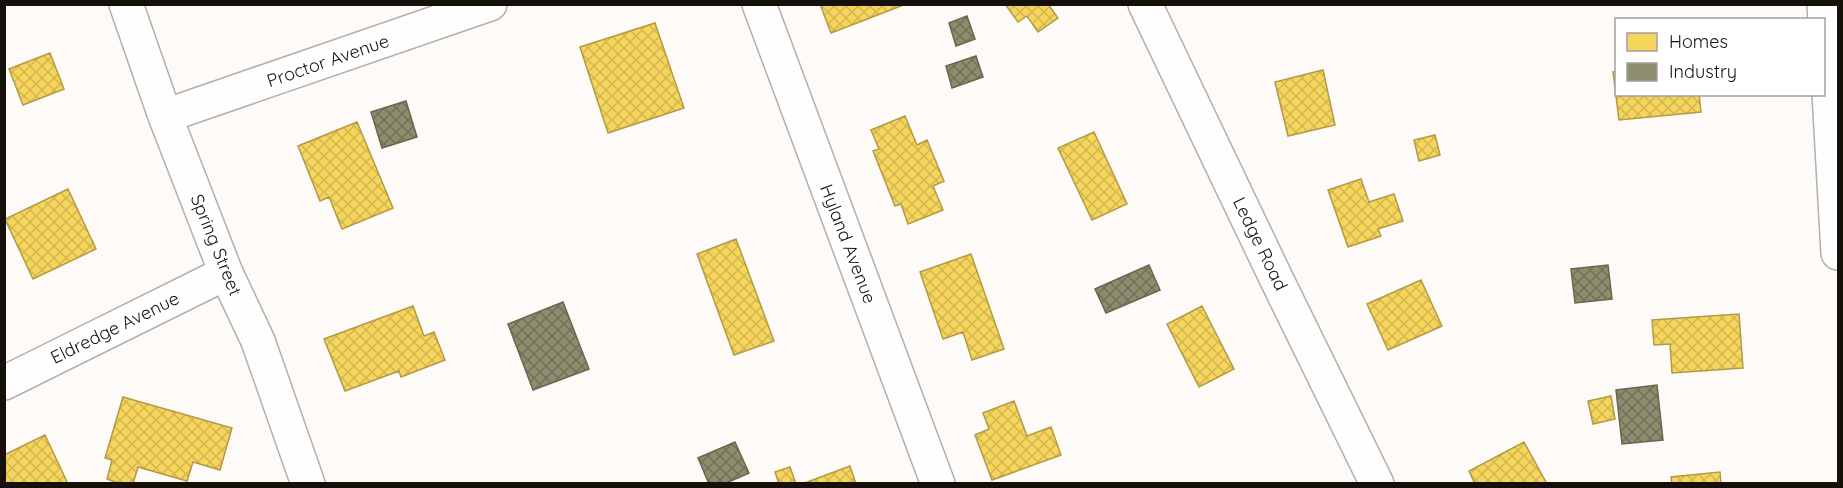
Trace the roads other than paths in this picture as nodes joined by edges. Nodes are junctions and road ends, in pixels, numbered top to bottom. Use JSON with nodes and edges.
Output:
{"nodes":[{"id":1,"x":126,"y":4,"type":"edge"},
{"id":2,"x":490,"y":4,"type":"edge"},
{"id":3,"x":759,"y":4,"type":"edge"},
{"id":4,"x":1145,"y":4,"type":"edge"},
{"id":5,"x":1824,"y":4,"type":"edge"},
{"id":6,"x":1834,"y":99,"type":"edge"},
{"id":7,"x":165,"y":116,"type":"junction"},
{"id":8,"x":1839,"y":253,"type":"edge"},
{"id":9,"x":226,"y":273,"type":"junction"},
{"id":10,"x":4,"y":383,"type":"edge"},
{"id":11,"x":308,"y":483,"type":"edge"},
{"id":12,"x":938,"y":483,"type":"edge"},
{"id":13,"x":1377,"y":483,"type":"edge"}],
"edges":[{"from":1,"to":7,"type":"street","name":"Spring Street"},
{"from":2,"to":7,"type":"street","name":"Proctor Avenue"},
{"from":3,"to":12,"type":"street","name":"Hyland Avenue"},
{"from":4,"to":13,"type":"street","name":"Ledge Road"},
{"from":5,"to":6,"type":"street"},
{"from":6,"to":8,"type":"street"},
{"from":7,"to":9,"type":"street","name":"Spring Street"},
{"from":9,"to":10,"type":"street","name":"Eldredge Avenue"},
{"from":9,"to":11,"type":"street","name":"Spring Street"}]}
